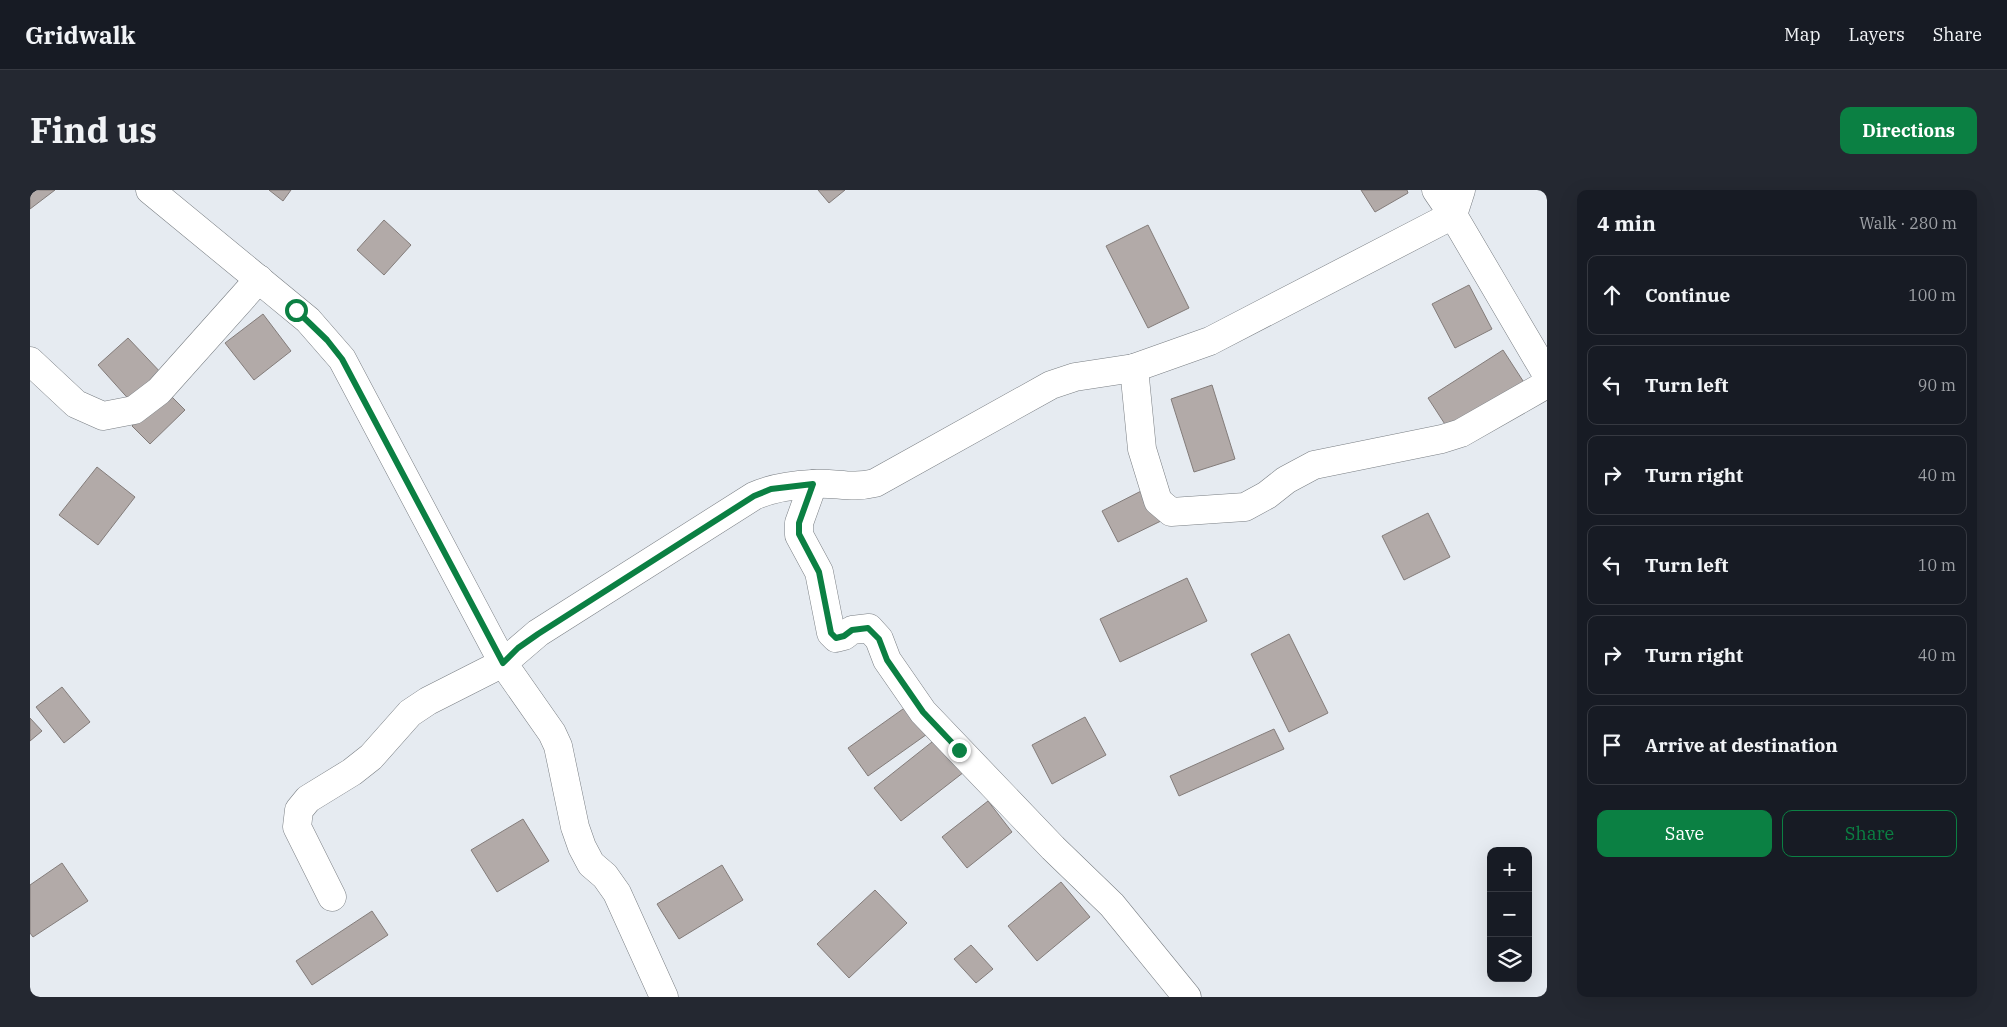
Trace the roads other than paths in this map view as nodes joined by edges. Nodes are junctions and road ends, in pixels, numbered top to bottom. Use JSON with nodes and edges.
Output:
{"nodes":[{"id":1,"x":150,"y":190,"type":"edge"},
{"id":2,"x":1436,"y":190,"type":"edge"},
{"id":3,"x":1457,"y":202,"type":"edge"},
{"id":4,"x":259,"y":279,"type":"junction"},
{"id":5,"x":30,"y":361,"type":"edge"},
{"id":6,"x":1134,"y":368,"type":"junction"},
{"id":7,"x":1547,"y":376,"type":"edge"},
{"id":8,"x":1547,"y":384,"type":"edge"},
{"id":9,"x":813,"y":484,"type":"junction"},
{"id":10,"x":503,"y":663,"type":"junction"},
{"id":11,"x":332,"y":897,"type":"dead end"},
{"id":12,"x":664,"y":997,"type":"edge"},
{"id":13,"x":1186,"y":997,"type":"edge"}],
"edges":[{"from":1,"to":4,"type":"street"},
{"from":2,"to":3,"type":"street"},
{"from":3,"to":6,"type":"street"},
{"from":3,"to":7,"type":"street"},
{"from":4,"to":5,"type":"street"},
{"from":4,"to":10,"type":"street"},
{"from":6,"to":8,"type":"street"},
{"from":6,"to":9,"type":"street"},
{"from":9,"to":10,"type":"street"},
{"from":9,"to":13,"type":"street"},
{"from":10,"to":11,"type":"street"},
{"from":10,"to":12,"type":"street"}]}
